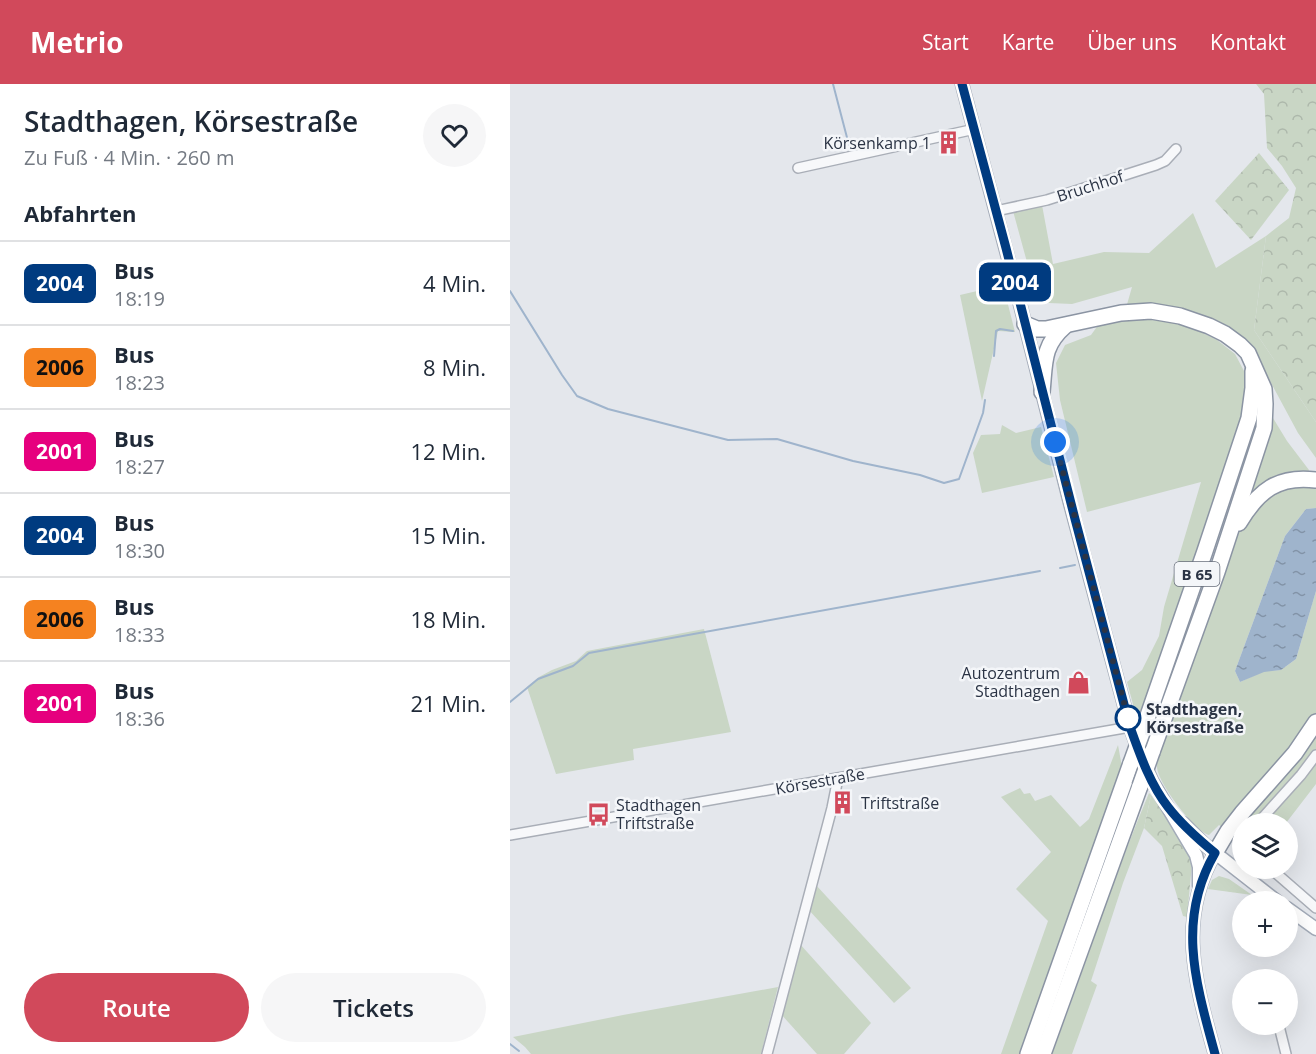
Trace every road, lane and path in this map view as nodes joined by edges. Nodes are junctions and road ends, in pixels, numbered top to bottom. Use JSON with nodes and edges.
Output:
{"nodes":[{"id":1,"x":962,"y":84,"type":"edge"},
{"id":2,"x":975,"y":129,"type":"junction"},
{"id":3,"x":1174,"y":152,"type":"dead end"},
{"id":4,"x":798,"y":168,"type":"dead end"},
{"id":5,"x":996,"y":211,"type":"junction"},
{"id":6,"x":1025,"y":324,"type":"junction"},
{"id":7,"x":1065,"y":326,"type":"junction"},
{"id":8,"x":1252,"y":362,"type":"junction"},
{"id":9,"x":1042,"y":392,"type":"junction"},
{"id":10,"x":1316,"y":480,"type":"edge"},
{"id":11,"x":1217,"y":572,"type":"junction"},
{"id":12,"x":1316,"y":722,"type":"edge"},
{"id":13,"x":1136,"y":728,"type":"junction"},
{"id":14,"x":1316,"y":755,"type":"edge"},
{"id":15,"x":838,"y":778,"type":"junction"},
{"id":16,"x":1168,"y":807,"type":"junction"},
{"id":17,"x":1267,"y":813,"type":"edge"},
{"id":18,"x":510,"y":835,"type":"edge"},
{"id":19,"x":1215,"y":853,"type":"junction"},
{"id":20,"x":1283,"y":879,"type":"edge"},
{"id":21,"x":1199,"y":886,"type":"junction"},
{"id":22,"x":1264,"y":891,"type":"edge"},
{"id":23,"x":1316,"y":908,"type":"edge"},
{"id":24,"x":1298,"y":916,"type":"edge"},
{"id":25,"x":1316,"y":929,"type":"edge"},
{"id":26,"x":1281,"y":1035,"type":"edge"},
{"id":27,"x":767,"y":1054,"type":"edge"},
{"id":28,"x":1028,"y":1054,"type":"edge"},
{"id":29,"x":1043,"y":1054,"type":"edge"},
{"id":30,"x":1215,"y":1054,"type":"edge"},
{"id":31,"x":1286,"y":1054,"type":"edge"}],
"edges":[{"from":1,"to":2,"type":"main road"},
{"from":2,"to":4,"type":"street"},
{"from":2,"to":5,"type":"main road"},
{"from":3,"to":5,"type":"street","name":"Bruchhof"},
{"from":5,"to":6,"type":"main road"},
{"from":6,"to":7,"type":"highway","number":"B 65"},
{"from":6,"to":9,"type":"main road"},
{"from":7,"to":8,"type":"highway","number":"B 65"},
{"from":7,"to":9,"type":"highway"},
{"from":8,"to":11,"type":"highway","number":"B 65"},
{"from":8,"to":13,"type":"highway","number":"B 65"},
{"from":9,"to":13,"type":"main road"},
{"from":10,"to":11,"type":"highway"},
{"from":11,"to":29,"type":"highway","number":"B 65","bridge":true},
{"from":12,"to":19,"type":"highway"},
{"from":13,"to":15,"type":"street","name":"Körsestraße"},
{"from":13,"to":16,"type":"main road"},
{"from":13,"to":28,"type":"highway","number":"B 65","bridge":true},
{"from":14,"to":17,"type":"street"},
{"from":15,"to":18,"type":"street","name":"Körsestraße"},
{"from":15,"to":27,"type":"street"},
{"from":16,"to":19,"type":"main road"},
{"from":16,"to":21,"type":"main road"},
{"from":19,"to":21,"type":"main road"},
{"from":19,"to":22,"type":"main road"},
{"from":20,"to":23,"type":"street"},
{"from":21,"to":30,"type":"main road"},
{"from":24,"to":25,"type":"main road"},
{"from":26,"to":31,"type":"street"}]}
